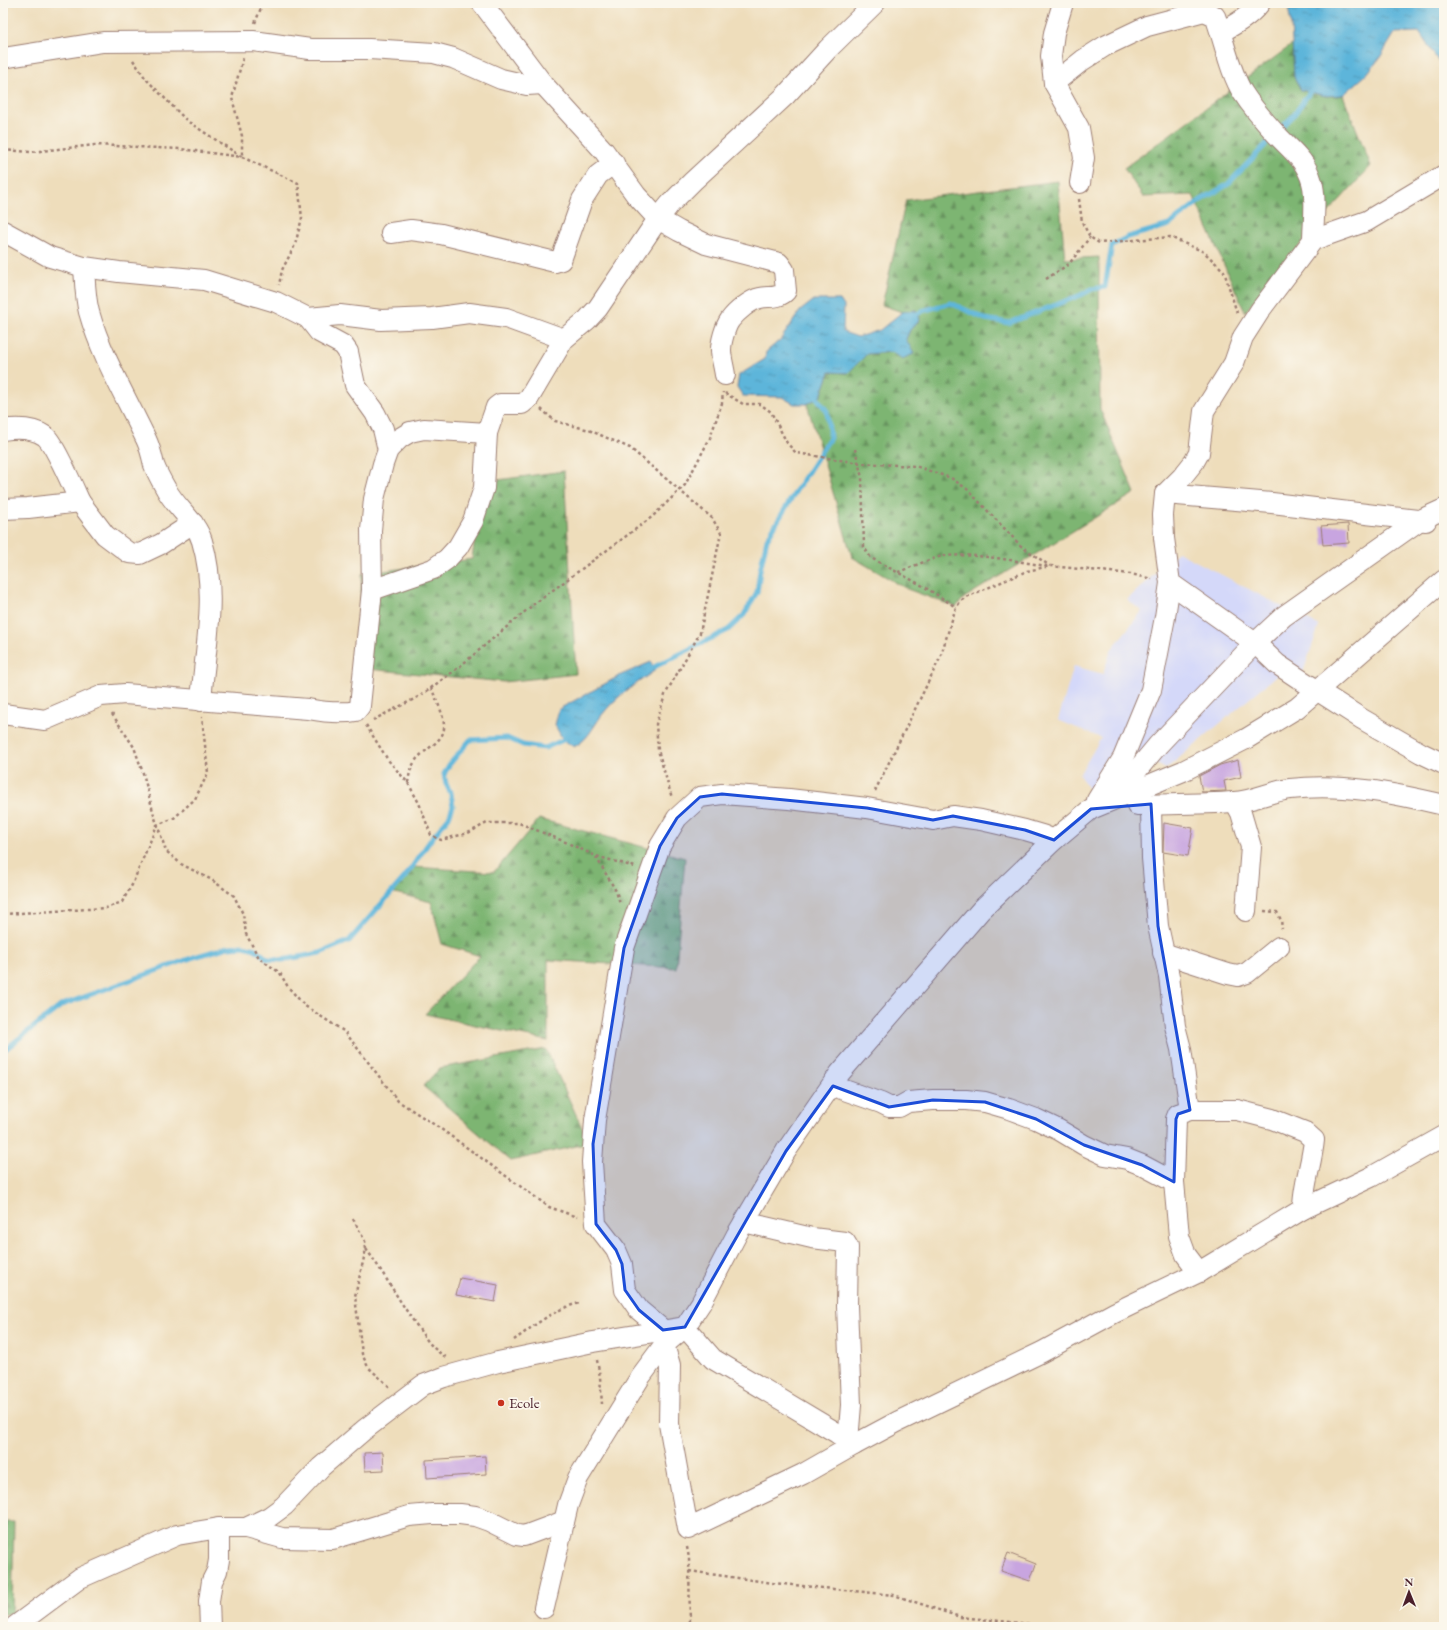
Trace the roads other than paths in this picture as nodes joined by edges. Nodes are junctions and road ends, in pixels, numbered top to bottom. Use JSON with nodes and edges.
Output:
{"nodes":[{"id":1,"x":482,"y":3,"type":"edge"},
{"id":2,"x":875,"y":3,"type":"edge"},
{"id":3,"x":1063,"y":3,"type":"edge"},
{"id":4,"x":1260,"y":3,"type":"edge"},
{"id":5,"x":1221,"y":32,"type":"junction"},
{"id":6,"x":3,"y":58,"type":"edge"},
{"id":7,"x":1054,"y":83,"type":"junction"},
{"id":8,"x":543,"y":84,"type":"junction"},
{"id":9,"x":614,"y":163,"type":"junction"},
{"id":10,"x":1444,"y":176,"type":"edge"},
{"id":11,"x":1080,"y":183,"type":"road end"},
{"id":12,"x":658,"y":219,"type":"junction"},
{"id":13,"x":3,"y":232,"type":"edge"},
{"id":14,"x":391,"y":233,"type":"dead end"},
{"id":15,"x":1313,"y":240,"type":"junction"},
{"id":16,"x":84,"y":267,"type":"junction"},
{"id":17,"x":308,"y":318,"type":"junction"},
{"id":18,"x":564,"y":339,"type":"junction"},
{"id":19,"x":724,"y":383,"type":"road end"},
{"id":20,"x":3,"y":430,"type":"edge"},
{"id":21,"x":487,"y":433,"type":"junction"},
{"id":22,"x":388,"y":450,"type":"junction"},
{"id":23,"x":1165,"y":494,"type":"junction"},
{"id":24,"x":80,"y":502,"type":"junction"},
{"id":25,"x":3,"y":509,"type":"edge"},
{"id":26,"x":1444,"y":509,"type":"edge"},
{"id":27,"x":1420,"y":520,"type":"junction"},
{"id":28,"x":193,"y":523,"type":"junction"},
{"id":29,"x":1444,"y":524,"type":"edge"},
{"id":30,"x":1444,"y":580,"type":"edge"},
{"id":31,"x":1170,"y":583,"type":"junction"},
{"id":32,"x":372,"y":590,"type":"junction"},
{"id":33,"x":1255,"y":643,"type":"junction"},
{"id":34,"x":1317,"y":691,"type":"junction"},
{"id":35,"x":200,"y":701,"type":"junction"},
{"id":36,"x":3,"y":714,"type":"edge"},
{"id":37,"x":1444,"y":764,"type":"edge"},
{"id":38,"x":1235,"y":802,"type":"junction"},
{"id":39,"x":1151,"y":804,"type":"junction"},
{"id":40,"x":1099,"y":805,"type":"junction"},
{"id":41,"x":1444,"y":805,"type":"edge"},
{"id":42,"x":1054,"y":840,"type":"junction"},
{"id":43,"x":1246,"y":911,"type":"road end"},
{"id":44,"x":1279,"y":947,"type":"road end"},
{"id":45,"x":1163,"y":953,"type":"junction"},
{"id":46,"x":832,"y":1086,"type":"junction"},
{"id":47,"x":1190,"y":1110,"type":"junction"},
{"id":48,"x":1444,"y":1136,"type":"edge"},
{"id":49,"x":1174,"y":1182,"type":"junction"},
{"id":50,"x":1303,"y":1209,"type":"junction"},
{"id":51,"x":744,"y":1222,"type":"junction"},
{"id":52,"x":1199,"y":1272,"type":"junction"},
{"id":53,"x":685,"y":1327,"type":"junction"},
{"id":54,"x":663,"y":1338,"type":"junction"},
{"id":55,"x":851,"y":1443,"type":"junction"},
{"id":56,"x":564,"y":1521,"type":"junction"},
{"id":57,"x":219,"y":1528,"type":"junction"},
{"id":58,"x":246,"y":1528,"type":"junction"},
{"id":59,"x":544,"y":1608,"type":"dead end"},
{"id":60,"x":14,"y":1627,"type":"edge"},
{"id":61,"x":210,"y":1627,"type":"edge"}],
"edges":[{"from":1,"to":8,"type":"street"},
{"from":2,"to":12,"type":"street"},
{"from":3,"to":7,"type":"street"},
{"from":4,"to":5,"type":"street"},
{"from":5,"to":7,"type":"street"},
{"from":5,"to":15,"type":"street"},
{"from":6,"to":8,"type":"street"},
{"from":7,"to":11,"type":"street"},
{"from":8,"to":9,"type":"street"},
{"from":9,"to":12,"type":"street"},
{"from":9,"to":14,"type":"street"},
{"from":10,"to":15,"type":"street"},
{"from":12,"to":18,"type":"street"},
{"from":12,"to":19,"type":"street"},
{"from":13,"to":16,"type":"street"},
{"from":15,"to":23,"type":"street"},
{"from":16,"to":17,"type":"street"},
{"from":16,"to":28,"type":"street"},
{"from":17,"to":18,"type":"street"},
{"from":17,"to":22,"type":"street"},
{"from":18,"to":21,"type":"street"},
{"from":20,"to":24,"type":"street"},
{"from":21,"to":22,"type":"street"},
{"from":21,"to":32,"type":"street"},
{"from":22,"to":32,"type":"street"},
{"from":23,"to":27,"type":"street"},
{"from":23,"to":31,"type":"street"},
{"from":24,"to":25,"type":"street"},
{"from":24,"to":28,"type":"street"},
{"from":26,"to":27,"type":"street"},
{"from":27,"to":29,"type":"street"},
{"from":27,"to":33,"type":"street"},
{"from":28,"to":35,"type":"street"},
{"from":30,"to":34,"type":"street"},
{"from":31,"to":33,"type":"street"},
{"from":31,"to":40,"type":"street"},
{"from":32,"to":35,"type":"street"},
{"from":33,"to":34,"type":"street"},
{"from":33,"to":40,"type":"street"},
{"from":34,"to":37,"type":"street"},
{"from":34,"to":40,"type":"street"},
{"from":35,"to":36,"type":"street"},
{"from":38,"to":39,"type":"street"},
{"from":38,"to":41,"type":"street"},
{"from":38,"to":43,"type":"street"},
{"from":39,"to":40,"type":"street"},
{"from":39,"to":45,"type":"street"},
{"from":40,"to":42,"type":"street"},
{"from":42,"to":46,"type":"street"},
{"from":42,"to":54,"type":"street"},
{"from":44,"to":45,"type":"street"},
{"from":45,"to":47,"type":"street"},
{"from":46,"to":49,"type":"street"},
{"from":46,"to":51,"type":"street"},
{"from":47,"to":49,"type":"street"},
{"from":47,"to":50,"type":"street"},
{"from":48,"to":50,"type":"street"},
{"from":49,"to":52,"type":"street"},
{"from":50,"to":52,"type":"street"},
{"from":51,"to":53,"type":"street"},
{"from":51,"to":55,"type":"street"},
{"from":52,"to":55,"type":"street"},
{"from":53,"to":54,"type":"street"},
{"from":53,"to":55,"type":"street"},
{"from":54,"to":55,"type":"street"},
{"from":54,"to":56,"type":"street"},
{"from":54,"to":58,"type":"street"},
{"from":56,"to":58,"type":"street"},
{"from":56,"to":59,"type":"street"},
{"from":57,"to":58,"type":"street"},
{"from":57,"to":60,"type":"street"},
{"from":57,"to":61,"type":"street"}]}
